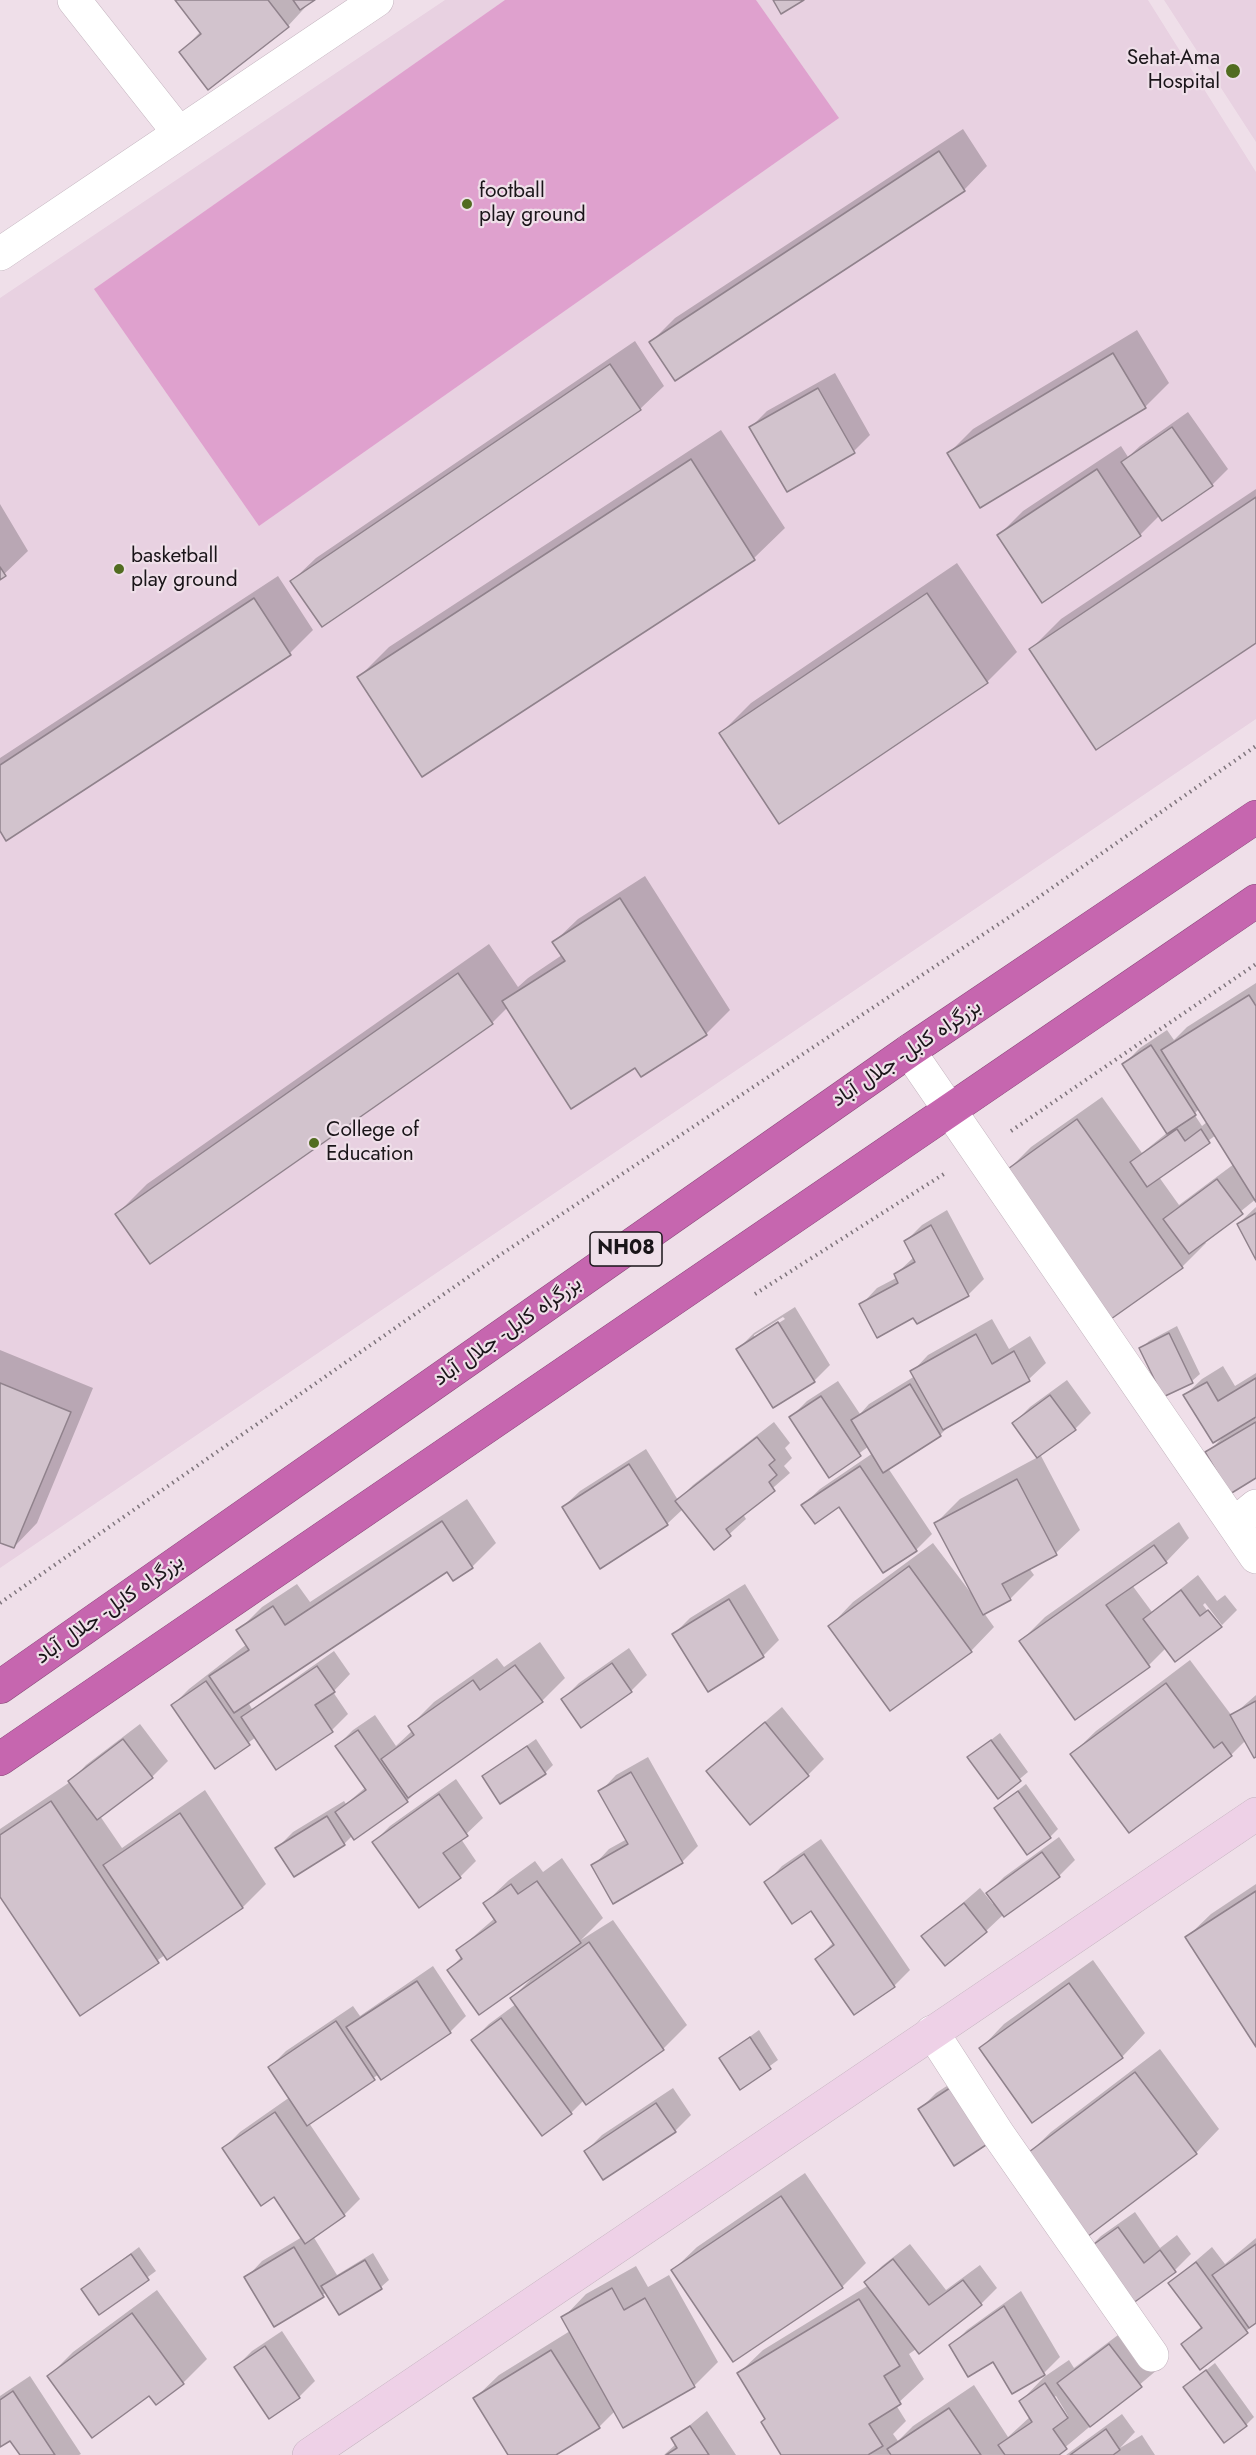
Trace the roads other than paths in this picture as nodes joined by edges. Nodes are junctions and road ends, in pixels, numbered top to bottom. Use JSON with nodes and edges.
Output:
{"nodes":[{"id":1,"x":74,"y":0,"type":"edge"},
{"id":2,"x":377,"y":0,"type":"edge"},
{"id":3,"x":180,"y":133,"type":"junction"},
{"id":4,"x":0,"y":254,"type":"edge"},
{"id":5,"x":1256,"y":818,"type":"edge"},
{"id":6,"x":1256,"y":901,"type":"edge"},
{"id":7,"x":909,"y":1051,"type":"junction"},
{"id":8,"x":949,"y":1108,"type":"junction"},
{"id":9,"x":1245,"y":1515,"type":"edge"},
{"id":10,"x":1256,"y":1557,"type":"edge"},
{"id":11,"x":0,"y":1687,"type":"edge"},
{"id":12,"x":0,"y":1760,"type":"edge"},
{"id":13,"x":1256,"y":1814,"type":"edge"},
{"id":14,"x":932,"y":2032,"type":"junction"},
{"id":15,"x":1152,"y":2355,"type":"dead end"},
{"id":16,"x":309,"y":2455,"type":"edge"}],
"edges":[{"from":1,"to":3,"type":"street"},
{"from":2,"to":3,"type":"street"},
{"from":3,"to":4,"type":"street"},
{"from":5,"to":7,"type":"highway","name":"بزرگراه کابل- جلال آباد","number":"NH08"},
{"from":6,"to":8,"type":"highway"},
{"from":7,"to":8,"type":"street"},
{"from":7,"to":11,"type":"highway","name":"بزرگراه کابل- جلال آباد","number":"NH08"},
{"from":8,"to":9,"type":"street"},
{"from":8,"to":12,"type":"highway"},
{"from":9,"to":10,"type":"street"},
{"from":13,"to":14,"type":"street"},
{"from":14,"to":15,"type":"street"},
{"from":14,"to":16,"type":"street"}]}
